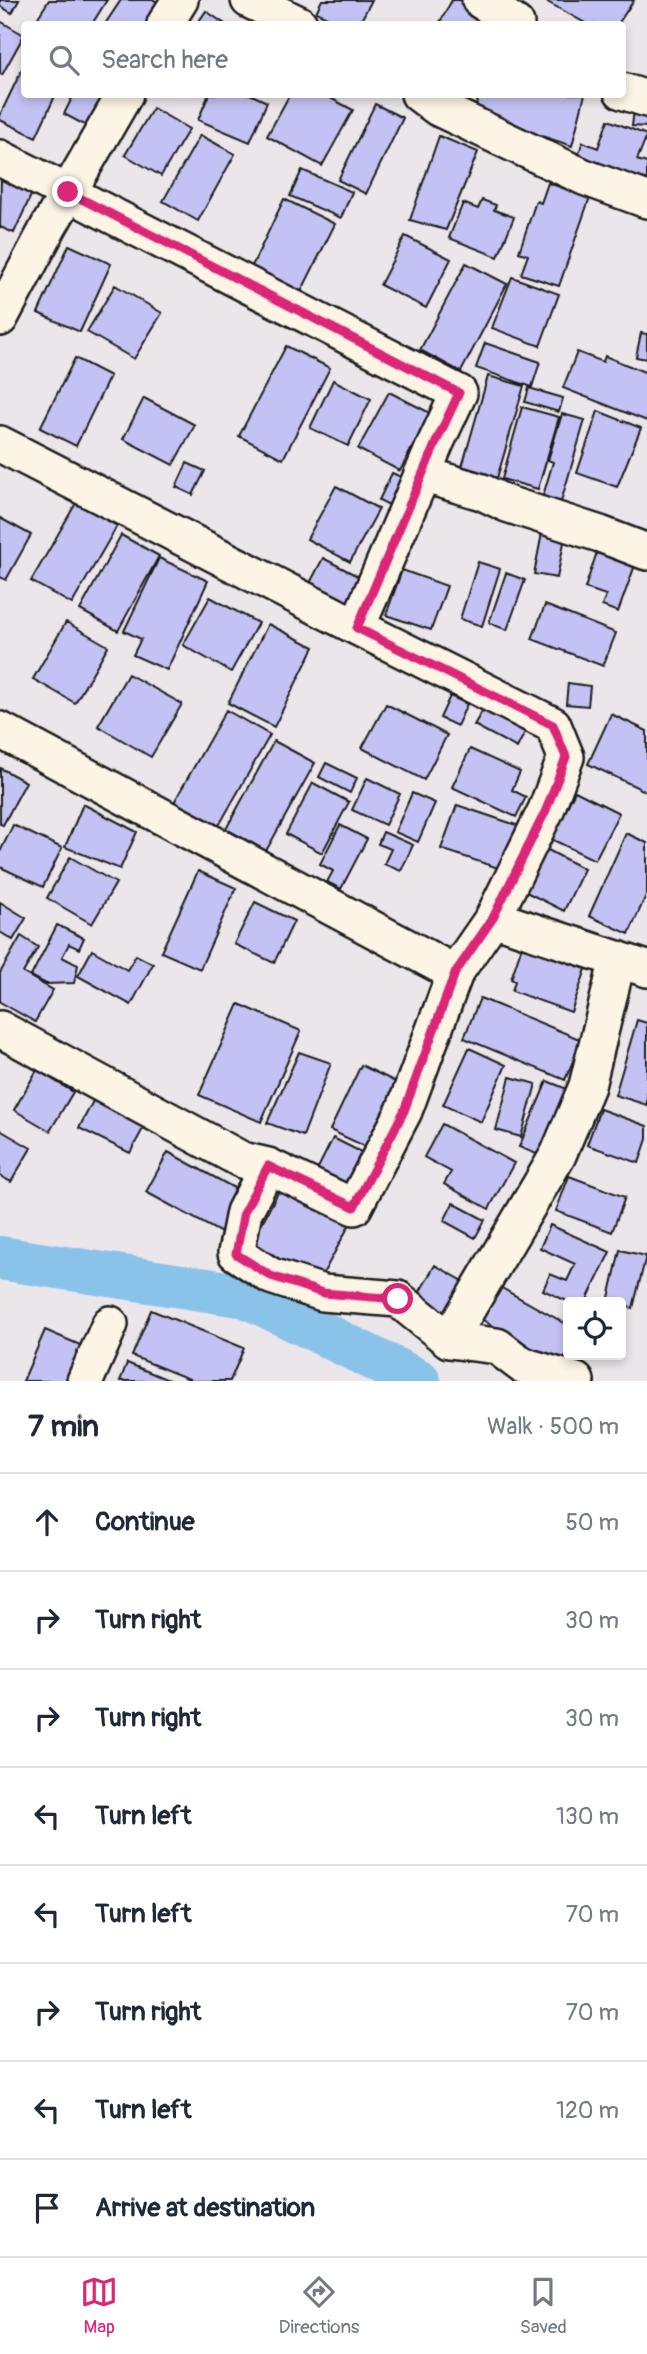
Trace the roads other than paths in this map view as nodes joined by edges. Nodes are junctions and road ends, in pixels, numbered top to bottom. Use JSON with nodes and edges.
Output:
{"nodes":[{"id":1,"x":180,"y":0,"type":"edge"},
{"id":2,"x":249,"y":0,"type":"edge"},
{"id":3,"x":480,"y":0,"type":"edge"},
{"id":4,"x":168,"y":21,"type":"edge"},
{"id":5,"x":293,"y":21,"type":"edge"},
{"id":6,"x":512,"y":21,"type":"edge"},
{"id":7,"x":626,"y":92,"type":"edge"},
{"id":8,"x":123,"y":98,"type":"edge"},
{"id":9,"x":424,"y":98,"type":"edge"},
{"id":10,"x":647,"y":99,"type":"edge"},
{"id":11,"x":0,"y":158,"type":"edge"},
{"id":12,"x":68,"y":192,"type":"junction"},
{"id":13,"x":647,"y":200,"type":"edge"},
{"id":14,"x":0,"y":318,"type":"edge"},
{"id":15,"x":0,"y":444,"type":"edge"},
{"id":16,"x":422,"y":474,"type":"junction"},
{"id":17,"x":647,"y":552,"type":"edge"},
{"id":18,"x":357,"y":628,"type":"junction"},
{"id":19,"x":0,"y":730,"type":"edge"},
{"id":20,"x":493,"y":918,"type":"junction"},
{"id":21,"x":633,"y":964,"type":"edge"},
{"id":22,"x":455,"y":973,"type":"junction"},
{"id":23,"x":0,"y":1029,"type":"edge"},
{"id":24,"x":268,"y":1166,"type":"junction"},
{"id":25,"x":110,"y":1324,"type":"dead end"},
{"id":26,"x":449,"y":1340,"type":"junction"},
{"id":27,"x":85,"y":1381,"type":"edge"},
{"id":28,"x":576,"y":1381,"type":"edge"}],
"edges":[{"from":1,"to":4,"type":"street"},
{"from":2,"to":5,"type":"street"},
{"from":3,"to":6,"type":"street"},
{"from":7,"to":10,"type":"street"},
{"from":8,"to":12,"type":"street"},
{"from":9,"to":13,"type":"street"},
{"from":11,"to":12,"type":"street"},
{"from":12,"to":14,"type":"street"},
{"from":12,"to":16,"type":"street"},
{"from":15,"to":18,"type":"street"},
{"from":16,"to":17,"type":"street"},
{"from":16,"to":18,"type":"street"},
{"from":18,"to":20,"type":"street"},
{"from":19,"to":22,"type":"street"},
{"from":20,"to":21,"type":"street"},
{"from":20,"to":22,"type":"street"},
{"from":21,"to":26,"type":"street"},
{"from":22,"to":24,"type":"street"},
{"from":23,"to":24,"type":"street"},
{"from":24,"to":26,"type":"street"},
{"from":25,"to":27,"type":"street"},
{"from":26,"to":28,"type":"street"}]}
